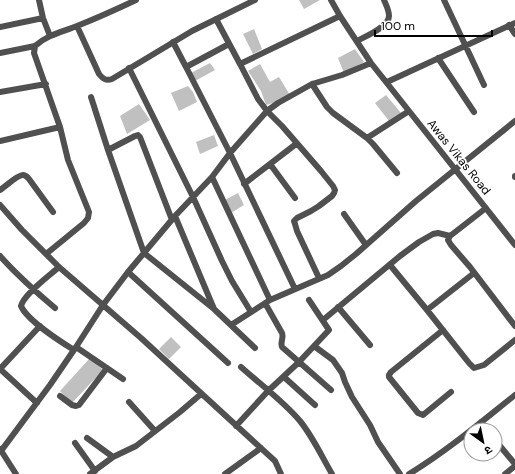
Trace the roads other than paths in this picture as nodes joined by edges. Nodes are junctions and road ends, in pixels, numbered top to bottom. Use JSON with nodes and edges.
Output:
{"nodes":[{"id":1,"x":39,"y":0,"type":"edge"},
{"id":2,"x":136,"y":0,"type":"edge"},
{"id":3,"x":255,"y":0,"type":"edge"},
{"id":4,"x":331,"y":0,"type":"edge"},
{"id":5,"x":384,"y":0,"type":"edge"},
{"id":6,"x":444,"y":0,"type":"edge"},
{"id":7,"x":340,"y":16,"type":"junction"},
{"id":8,"x":43,"y":18,"type":"junction"},
{"id":9,"x":216,"y":19,"type":"junction"},
{"id":10,"x":512,"y":24,"type":"edge"},
{"id":11,"x":77,"y":26,"type":"junction"},
{"id":12,"x":0,"y":27,"type":"edge"},
{"id":13,"x":515,"y":34,"type":"edge"},
{"id":14,"x":50,"y":36,"type":"junction"},
{"id":15,"x":357,"y":41,"type":"junction"},
{"id":16,"x":173,"y":42,"type":"junction"},
{"id":17,"x":229,"y":44,"type":"junction"},
{"id":18,"x":35,"y":46,"type":"junction"},
{"id":19,"x":465,"y":46,"type":"junction"},
{"id":20,"x":0,"y":53,"type":"edge"},
{"id":21,"x":438,"y":58,"type":"junction"},
{"id":22,"x":371,"y":62,"type":"junction"},
{"id":23,"x":240,"y":64,"type":"junction"},
{"id":24,"x":186,"y":67,"type":"junction"},
{"id":25,"x":129,"y":68,"type":"junction"},
{"id":26,"x":387,"y":82,"type":"junction"},
{"id":27,"x":46,"y":84,"type":"junction"},
{"id":28,"x":312,"y":84,"type":"junction"},
{"id":29,"x":484,"y":85,"type":"dead end"},
{"id":30,"x":0,"y":92,"type":"edge"},
{"id":31,"x":91,"y":98,"type":"dead end"},
{"id":32,"x":267,"y":111,"type":"junction"},
{"id":33,"x":408,"y":111,"type":"junction"},
{"id":34,"x":474,"y":112,"type":"dead end"},
{"id":35,"x":515,"y":121,"type":"edge"},
{"id":36,"x":60,"y":127,"type":"junction"},
{"id":37,"x":367,"y":138,"type":"junction"},
{"id":38,"x":0,"y":141,"type":"edge"},
{"id":39,"x":296,"y":144,"type":"junction"},
{"id":40,"x":108,"y":150,"type":"junction"},
{"id":41,"x":230,"y":153,"type":"junction"},
{"id":42,"x":270,"y":164,"type":"junction"},
{"id":43,"x":456,"y":169,"type":"junction"},
{"id":44,"x":397,"y":173,"type":"dead end"},
{"id":45,"x":212,"y":177,"type":"junction"},
{"id":46,"x":244,"y":184,"type":"junction"},
{"id":47,"x":0,"y":190,"type":"edge"},
{"id":48,"x":193,"y":197,"type":"junction"},
{"id":49,"x":295,"y":198,"type":"dead end"},
{"id":50,"x":0,"y":205,"type":"edge"},
{"id":51,"x":486,"y":208,"type":"junction"},
{"id":52,"x":54,"y":212,"type":"dead end"},
{"id":53,"x":344,"y":214,"type":"dead end"},
{"id":54,"x":173,"y":218,"type":"junction"},
{"id":55,"x":450,"y":236,"type":"junction"},
{"id":56,"x":514,"y":242,"type":"edge"},
{"id":57,"x":366,"y":245,"type":"junction"},
{"id":58,"x":144,"y":253,"type":"junction"},
{"id":59,"x":46,"y":254,"type":"junction"},
{"id":60,"x":0,"y":256,"type":"edge"},
{"id":61,"x":390,"y":265,"type":"junction"},
{"id":62,"x":59,"y":267,"type":"junction"},
{"id":63,"x":128,"y":272,"type":"junction"},
{"id":64,"x":474,"y":273,"type":"junction"},
{"id":65,"x":319,"y":278,"type":"junction"},
{"id":66,"x":295,"y":289,"type":"junction"},
{"id":67,"x":33,"y":290,"type":"junction"},
{"id":68,"x":309,"y":300,"type":"dead end"},
{"id":69,"x":267,"y":302,"type":"junction"},
{"id":70,"x":103,"y":304,"type":"junction"},
{"id":71,"x":338,"y":307,"type":"junction"},
{"id":72,"x":55,"y":308,"type":"dead end"},
{"id":73,"x":214,"y":309,"type":"junction"},
{"id":74,"x":427,"y":310,"type":"junction"},
{"id":75,"x":251,"y":312,"type":"junction"},
{"id":76,"x":322,"y":320,"type":"junction"},
{"id":77,"x":514,"y":323,"type":"edge"},
{"id":78,"x":231,"y":325,"type":"junction"},
{"id":79,"x":40,"y":326,"type":"junction"},
{"id":80,"x":443,"y":330,"type":"junction"},
{"id":81,"x":515,"y":340,"type":"edge"},
{"id":82,"x":370,"y":345,"type":"dead end"},
{"id":83,"x":314,"y":346,"type":"junction"},
{"id":84,"x":75,"y":348,"type":"junction"},
{"id":85,"x":255,"y":348,"type":"dead end"},
{"id":86,"x":300,"y":362,"type":"junction"},
{"id":87,"x":228,"y":363,"type":"dead end"},
{"id":88,"x":107,"y":368,"type":"junction"},
{"id":89,"x":241,"y":368,"type":"dead end"},
{"id":90,"x":0,"y":369,"type":"edge"},
{"id":91,"x":284,"y":377,"type":"junction"},
{"id":92,"x":123,"y":379,"type":"dead end"},
{"id":93,"x":331,"y":390,"type":"dead end"},
{"id":94,"x":268,"y":391,"type":"junction"},
{"id":95,"x":451,"y":392,"type":"dead end"},
{"id":96,"x":201,"y":394,"type":"junction"},
{"id":97,"x":515,"y":395,"type":"edge"},
{"id":98,"x":60,"y":396,"type":"dead end"},
{"id":99,"x":129,"y":402,"type":"dead end"},
{"id":100,"x":37,"y":403,"type":"junction"},
{"id":101,"x":315,"y":405,"type":"dead end"},
{"id":102,"x":481,"y":422,"type":"edge"},
{"id":103,"x":236,"y":426,"type":"junction"},
{"id":104,"x":155,"y":431,"type":"junction"},
{"id":105,"x":463,"y":436,"type":"edge"},
{"id":106,"x":87,"y":438,"type":"dead end"},
{"id":107,"x":75,"y":443,"type":"dead end"},
{"id":108,"x":261,"y":448,"type":"junction"},
{"id":109,"x":0,"y":450,"type":"edge"},
{"id":110,"x":503,"y":450,"type":"edge"},
{"id":111,"x":113,"y":457,"type":"junction"},
{"id":112,"x":515,"y":465,"type":"edge"},
{"id":113,"x":93,"y":472,"type":"edge"},
{"id":114,"x":16,"y":474,"type":"edge"},
{"id":115,"x":224,"y":474,"type":"edge"},
{"id":116,"x":281,"y":474,"type":"edge"},
{"id":117,"x":332,"y":474,"type":"edge"},
{"id":118,"x":400,"y":474,"type":"edge"},
{"id":119,"x":409,"y":474,"type":"edge"},
{"id":120,"x":505,"y":474,"type":"edge"}],
"edges":[{"from":1,"to":8,"type":"street"},
{"from":2,"to":11,"type":"street"},
{"from":3,"to":9,"type":"street"},
{"from":4,"to":7,"type":"street","name":"Awas Vikas Road"},
{"from":5,"to":15,"type":"street"},
{"from":6,"to":19,"type":"street"},
{"from":7,"to":15,"type":"street","name":"Awas Vikas Road"},
{"from":7,"to":23,"type":"street"},
{"from":8,"to":12,"type":"street"},
{"from":8,"to":14,"type":"street"},
{"from":9,"to":16,"type":"street"},
{"from":9,"to":17,"type":"street"},
{"from":10,"to":13,"type":"street"},
{"from":10,"to":19,"type":"street"},
{"from":11,"to":14,"type":"street"},
{"from":11,"to":25,"type":"street"},
{"from":14,"to":18,"type":"street"},
{"from":15,"to":22,"type":"street","name":"Awas Vikas Road"},
{"from":16,"to":24,"type":"street"},
{"from":16,"to":25,"type":"street"},
{"from":17,"to":23,"type":"street"},
{"from":17,"to":24,"type":"street"},
{"from":18,"to":20,"type":"street"},
{"from":18,"to":27,"type":"street"},
{"from":19,"to":21,"type":"street"},
{"from":19,"to":29,"type":"street"},
{"from":21,"to":26,"type":"street"},
{"from":21,"to":34,"type":"street"},
{"from":22,"to":26,"type":"street","name":"Awas Vikas Road"},
{"from":22,"to":28,"type":"street"},
{"from":23,"to":32,"type":"street"},
{"from":24,"to":41,"type":"street"},
{"from":25,"to":48,"type":"street"},
{"from":26,"to":33,"type":"street","name":"Awas Vikas Road"},
{"from":27,"to":30,"type":"street"},
{"from":27,"to":36,"type":"street"},
{"from":28,"to":32,"type":"street"},
{"from":28,"to":37,"type":"street"},
{"from":31,"to":40,"type":"street"},
{"from":32,"to":39,"type":"street"},
{"from":32,"to":41,"type":"street"},
{"from":33,"to":37,"type":"street"},
{"from":33,"to":43,"type":"street","name":"Awas Vikas Road"},
{"from":35,"to":43,"type":"street"},
{"from":36,"to":38,"type":"street"},
{"from":36,"to":59,"type":"street"},
{"from":37,"to":44,"type":"street"},
{"from":39,"to":42,"type":"street"},
{"from":39,"to":65,"type":"street"},
{"from":40,"to":54,"type":"street"},
{"from":40,"to":58,"type":"street"},
{"from":41,"to":45,"type":"street"},
{"from":41,"to":46,"type":"street"},
{"from":42,"to":46,"type":"street"},
{"from":42,"to":49,"type":"street"},
{"from":43,"to":51,"type":"street","name":"Awas Vikas Road"},
{"from":43,"to":57,"type":"street"},
{"from":45,"to":48,"type":"street"},
{"from":45,"to":69,"type":"street"},
{"from":46,"to":66,"type":"street"},
{"from":47,"to":52,"type":"street"},
{"from":48,"to":54,"type":"street"},
{"from":48,"to":75,"type":"street"},
{"from":50,"to":59,"type":"street"},
{"from":51,"to":55,"type":"street"},
{"from":51,"to":56,"type":"street","name":"Awas Vikas Road"},
{"from":53,"to":57,"type":"street"},
{"from":54,"to":58,"type":"street"},
{"from":54,"to":73,"type":"street"},
{"from":55,"to":61,"type":"street"},
{"from":55,"to":64,"type":"street"},
{"from":57,"to":65,"type":"street"},
{"from":58,"to":63,"type":"street"},
{"from":58,"to":73,"type":"street"},
{"from":59,"to":62,"type":"street"},
{"from":60,"to":67,"type":"street"},
{"from":61,"to":71,"type":"street"},
{"from":61,"to":74,"type":"street"},
{"from":62,"to":67,"type":"street"},
{"from":62,"to":70,"type":"street"},
{"from":63,"to":70,"type":"street"},
{"from":63,"to":87,"type":"street"},
{"from":64,"to":74,"type":"street"},
{"from":64,"to":77,"type":"street"},
{"from":65,"to":66,"type":"street"},
{"from":66,"to":69,"type":"street"},
{"from":67,"to":72,"type":"street"},
{"from":67,"to":79,"type":"street"},
{"from":68,"to":76,"type":"street"},
{"from":69,"to":75,"type":"street"},
{"from":69,"to":86,"type":"street"},
{"from":70,"to":84,"type":"street"},
{"from":70,"to":96,"type":"street"},
{"from":71,"to":76,"type":"street"},
{"from":71,"to":82,"type":"street"},
{"from":73,"to":78,"type":"street"},
{"from":74,"to":80,"type":"street"},
{"from":75,"to":78,"type":"street"},
{"from":76,"to":83,"type":"street"},
{"from":78,"to":85,"type":"street"},
{"from":79,"to":84,"type":"street"},
{"from":79,"to":90,"type":"street"},
{"from":80,"to":81,"type":"street"},
{"from":80,"to":95,"type":"street"},
{"from":83,"to":86,"type":"street"},
{"from":83,"to":118,"type":"street"},
{"from":84,"to":88,"type":"street"},
{"from":84,"to":100,"type":"street"},
{"from":86,"to":91,"type":"street"},
{"from":86,"to":93,"type":"street"},
{"from":88,"to":92,"type":"street"},
{"from":88,"to":98,"type":"street"},
{"from":89,"to":94,"type":"street"},
{"from":90,"to":100,"type":"street"},
{"from":91,"to":94,"type":"street"},
{"from":91,"to":101,"type":"street"},
{"from":94,"to":103,"type":"street"},
{"from":94,"to":117,"type":"street"},
{"from":96,"to":103,"type":"street"},
{"from":96,"to":104,"type":"street"},
{"from":97,"to":102,"type":"street"},
{"from":99,"to":104,"type":"street"},
{"from":100,"to":109,"type":"street"},
{"from":103,"to":108,"type":"street"},
{"from":104,"to":111,"type":"street"},
{"from":105,"to":119,"type":"street"},
{"from":106,"to":111,"type":"street"},
{"from":107,"to":113,"type":"street"},
{"from":108,"to":115,"type":"street"},
{"from":108,"to":116,"type":"street"},
{"from":109,"to":114,"type":"street"},
{"from":110,"to":112,"type":"street"},
{"from":111,"to":113,"type":"street"},
{"from":112,"to":120,"type":"street"}]}
